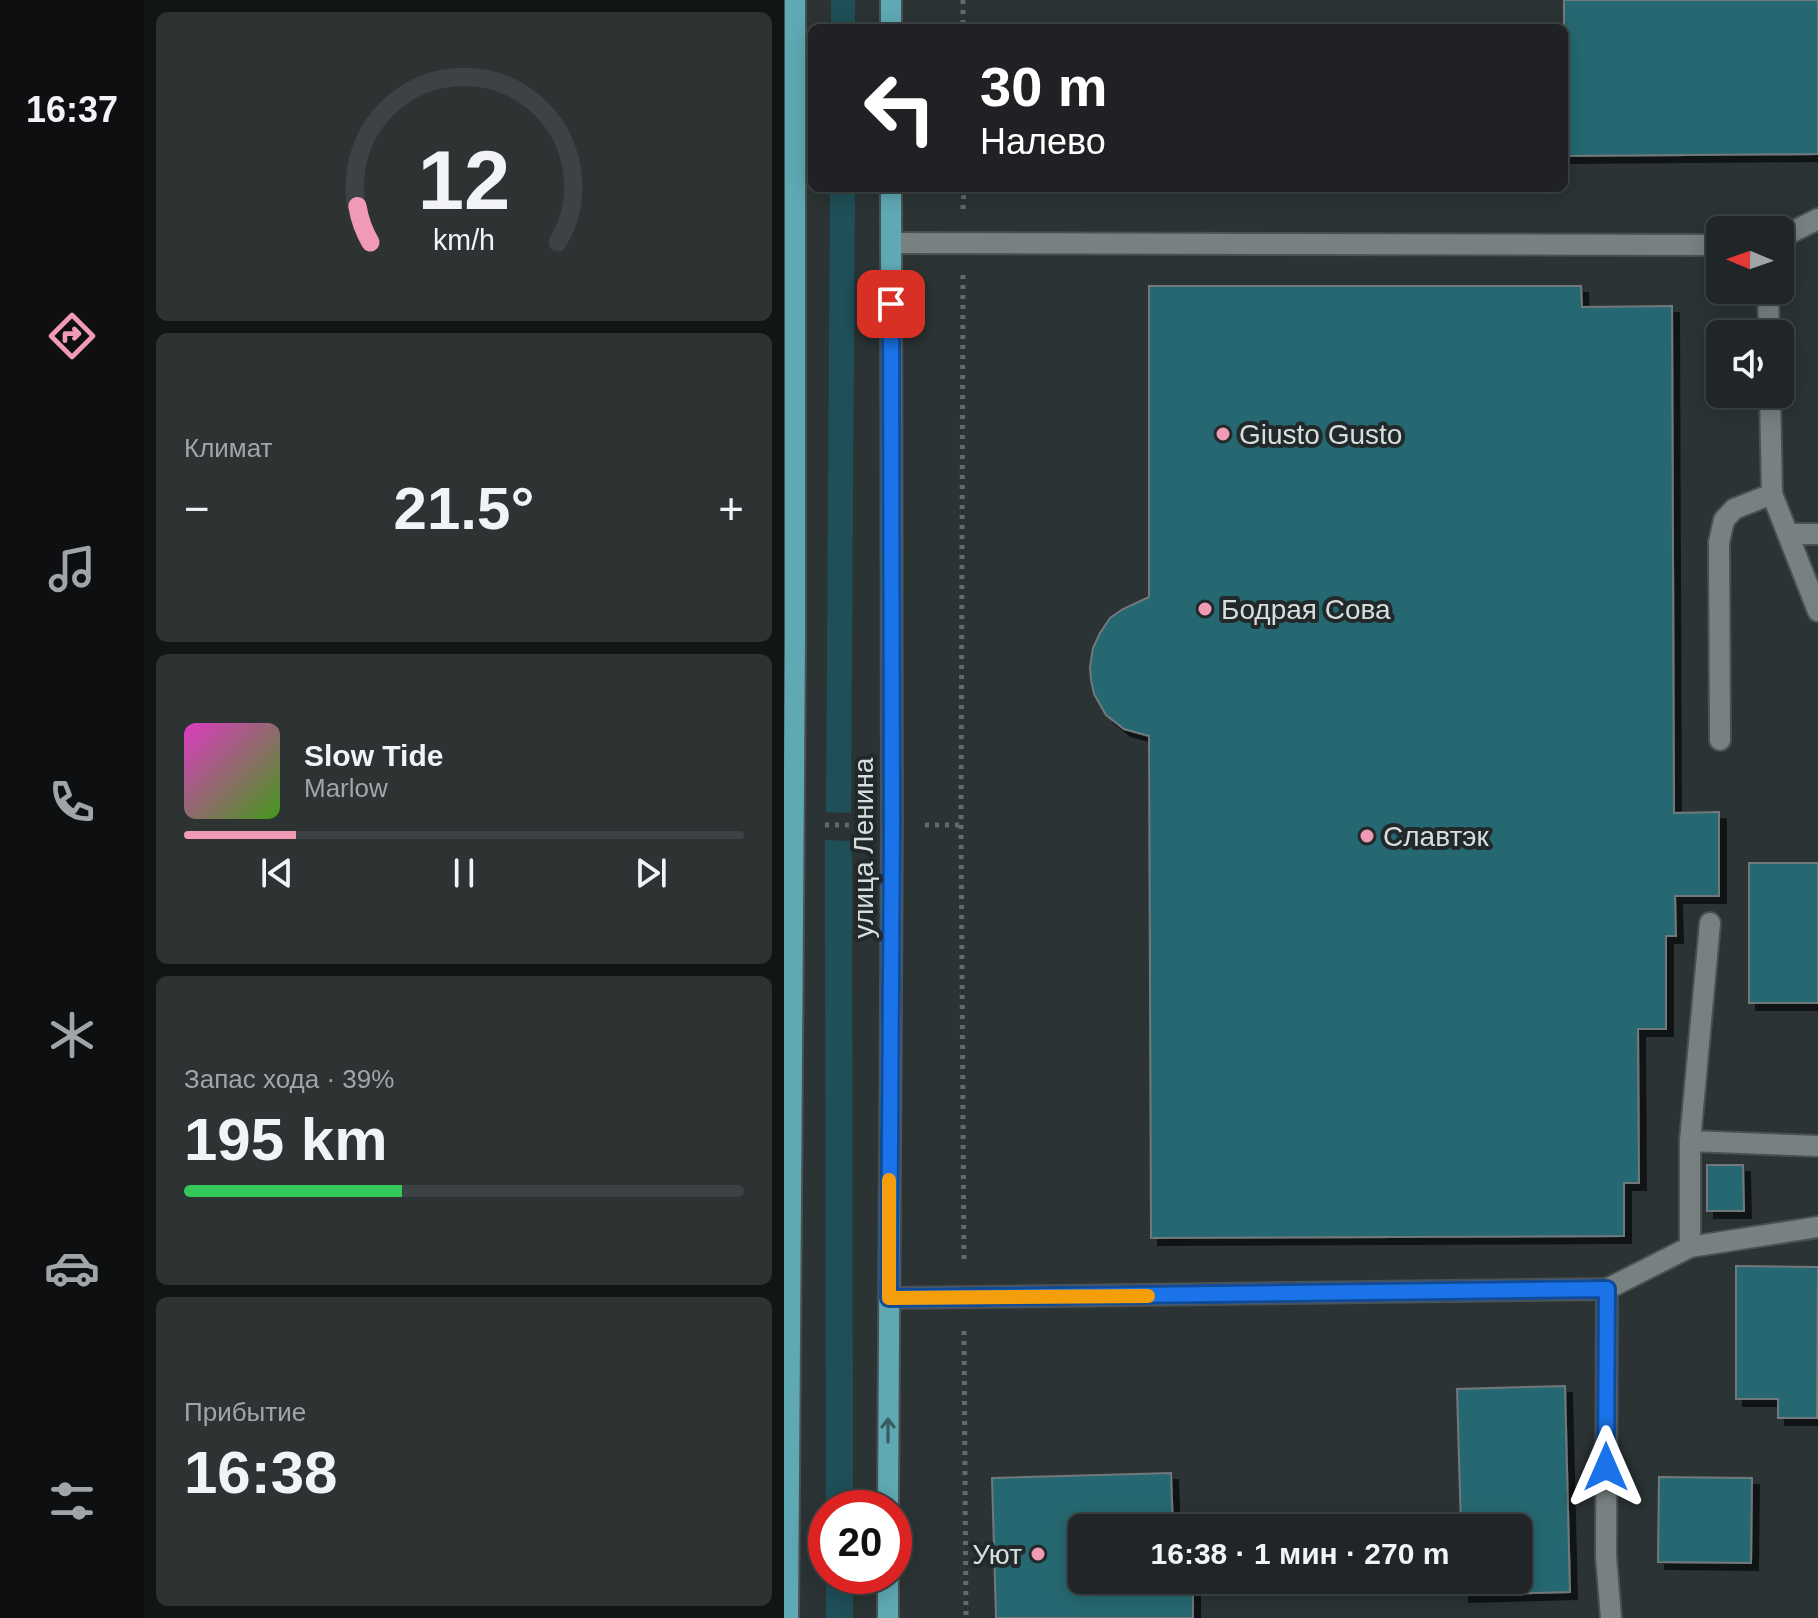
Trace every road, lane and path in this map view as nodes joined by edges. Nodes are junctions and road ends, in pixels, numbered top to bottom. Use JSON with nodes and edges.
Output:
{"nodes":[{"id":1,"x":795,"y":0,"type":"edge"},
{"id":2,"x":891,"y":0,"type":"edge"},
{"id":3,"x":963,"y":0,"type":"edge"},
{"id":4,"x":891,"y":24,"type":"edge"},
{"id":5,"x":963,"y":24,"type":"edge"},
{"id":6,"x":790,"y":173,"type":"edge"},
{"id":7,"x":891,"y":192,"type":"edge"},
{"id":8,"x":964,"y":192,"type":"edge"},
{"id":9,"x":1818,"y":219,"type":"edge"},
{"id":10,"x":1794,"y":231,"type":"edge"},
{"id":11,"x":891,"y":243,"type":"junction"},
{"id":12,"x":963,"y":243,"type":"junction"},
{"id":13,"x":1706,"y":245,"type":"edge"},
{"id":14,"x":1770,"y":408,"type":"edge"},
{"id":15,"x":790,"y":413,"type":"edge"},
{"id":16,"x":1772,"y":494,"type":"junction"},
{"id":17,"x":1788,"y":534,"type":"junction"},
{"id":18,"x":1818,"y":534,"type":"edge"},
{"id":19,"x":1818,"y":611,"type":"edge"},
{"id":20,"x":790,"y":636,"type":"edge"},
{"id":21,"x":1720,"y":740,"type":"dead end"},
{"id":22,"x":789,"y":902,"type":"edge"},
{"id":23,"x":1710,"y":923,"type":"dead end"},
{"id":24,"x":1690,"y":1141,"type":"junction"},
{"id":25,"x":1818,"y":1146,"type":"edge"},
{"id":26,"x":1818,"y":1227,"type":"edge"},
{"id":27,"x":1690,"y":1247,"type":"junction"},
{"id":28,"x":1607,"y":1289,"type":"junction"},
{"id":29,"x":889,"y":1298,"type":"junction"},
{"id":30,"x":964,"y":1298,"type":"junction"},
{"id":31,"x":888,"y":1490,"type":"edge"},
{"id":32,"x":786,"y":1568,"type":"edge"},
{"id":33,"x":888,"y":1594,"type":"edge"},
{"id":34,"x":788,"y":1618,"type":"edge"},
{"id":35,"x":888,"y":1618,"type":"edge"},
{"id":36,"x":966,"y":1618,"type":"edge"},
{"id":37,"x":1611,"y":1618,"type":"edge"}],
"edges":[{"from":1,"to":6,"type":"main road"},
{"from":2,"to":4,"type":"main road"},
{"from":3,"to":5,"type":"path"},
{"from":6,"to":15,"type":"main road"},
{"from":7,"to":11,"type":"main road","name":"улица Ленина"},
{"from":8,"to":12,"type":"path"},
{"from":9,"to":10,"type":"lane"},
{"from":11,"to":12,"type":"lane"},
{"from":11,"to":29,"type":"main road","name":"улица Ленина"},
{"from":12,"to":13,"type":"lane"},
{"from":12,"to":30,"type":"path"},
{"from":14,"to":16,"type":"lane"},
{"from":15,"to":20,"type":"main road"},
{"from":16,"to":17,"type":"lane"},
{"from":16,"to":21,"type":"lane"},
{"from":17,"to":18,"type":"lane"},
{"from":17,"to":19,"type":"lane"},
{"from":20,"to":22,"type":"main road"},
{"from":22,"to":32,"type":"main road"},
{"from":23,"to":24,"type":"lane"},
{"from":24,"to":25,"type":"lane"},
{"from":24,"to":27,"type":"lane"},
{"from":26,"to":27,"type":"lane"},
{"from":27,"to":28,"type":"lane"},
{"from":28,"to":30,"type":"lane"},
{"from":28,"to":37,"type":"lane"},
{"from":29,"to":30,"type":"lane"},
{"from":31,"to":29,"type":"main road","name":"улица Ленина","one_way":true},
{"from":30,"to":36,"type":"path"},
{"from":32,"to":34,"type":"main road"},
{"from":33,"to":35,"type":"main road"}]}
